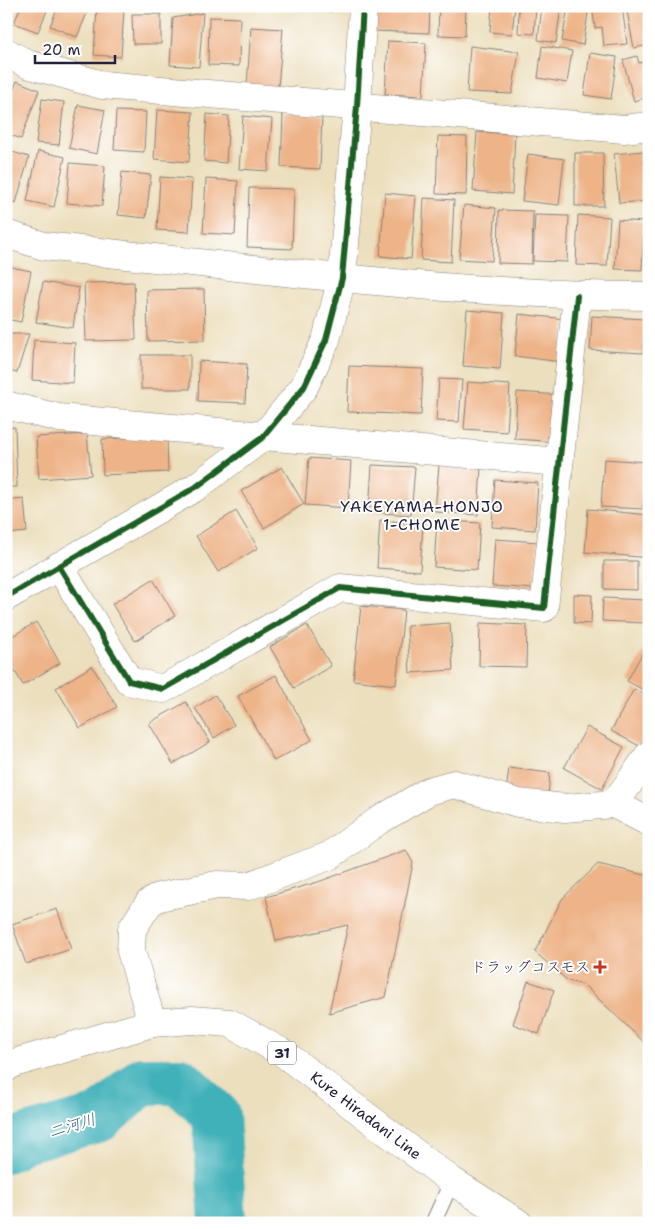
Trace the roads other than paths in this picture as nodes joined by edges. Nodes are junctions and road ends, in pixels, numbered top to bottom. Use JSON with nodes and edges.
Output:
{"nodes":[{"id":1,"x":363,"y":6,"type":"edge"},
{"id":2,"x":6,"y":52,"type":"edge"},
{"id":3,"x":357,"y":106,"type":"junction"},
{"id":4,"x":649,"y":126,"type":"edge"},
{"id":5,"x":6,"y":234,"type":"edge"},
{"id":6,"x":342,"y":278,"type":"junction"},
{"id":7,"x":577,"y":296,"type":"junction"},
{"id":8,"x":649,"y":296,"type":"edge"},
{"id":9,"x":6,"y":406,"type":"edge"},
{"id":10,"x":262,"y":437,"type":"junction"},
{"id":11,"x":559,"y":462,"type":"junction"},
{"id":12,"x":59,"y":566,"type":"junction"},
{"id":13,"x":6,"y":597,"type":"edge"},
{"id":14,"x":649,"y":755,"type":"edge"},
{"id":15,"x":614,"y":804,"type":"junction"},
{"id":16,"x":649,"y":822,"type":"edge"},
{"id":17,"x":152,"y":1023,"type":"junction"},
{"id":18,"x":6,"y":1068,"type":"edge"},
{"id":19,"x":452,"y":1182,"type":"junction"},
{"id":20,"x":433,"y":1223,"type":"edge"},
{"id":21,"x":518,"y":1223,"type":"edge"}],
"edges":[{"from":1,"to":3,"type":"street"},
{"from":2,"to":3,"type":"street"},
{"from":3,"to":4,"type":"street"},
{"from":3,"to":6,"type":"street"},
{"from":5,"to":6,"type":"street"},
{"from":6,"to":7,"type":"street"},
{"from":6,"to":10,"type":"street"},
{"from":7,"to":8,"type":"street"},
{"from":7,"to":11,"type":"street"},
{"from":9,"to":10,"type":"street"},
{"from":10,"to":11,"type":"street"},
{"from":10,"to":12,"type":"street"},
{"from":11,"to":12,"type":"street"},
{"from":12,"to":13,"type":"street"},
{"from":14,"to":15,"type":"street"},
{"from":15,"to":16,"type":"street"},
{"from":15,"to":17,"type":"street"},
{"from":17,"to":18,"type":"street","name":"Kure Hiradani Line","number":"31"},
{"from":17,"to":19,"type":"street","name":"Kure Hiradani Line","number":"31"},
{"from":19,"to":20,"type":"lane"},
{"from":19,"to":21,"type":"street","name":"Kure Hiradani Line","number":"31"}]}
